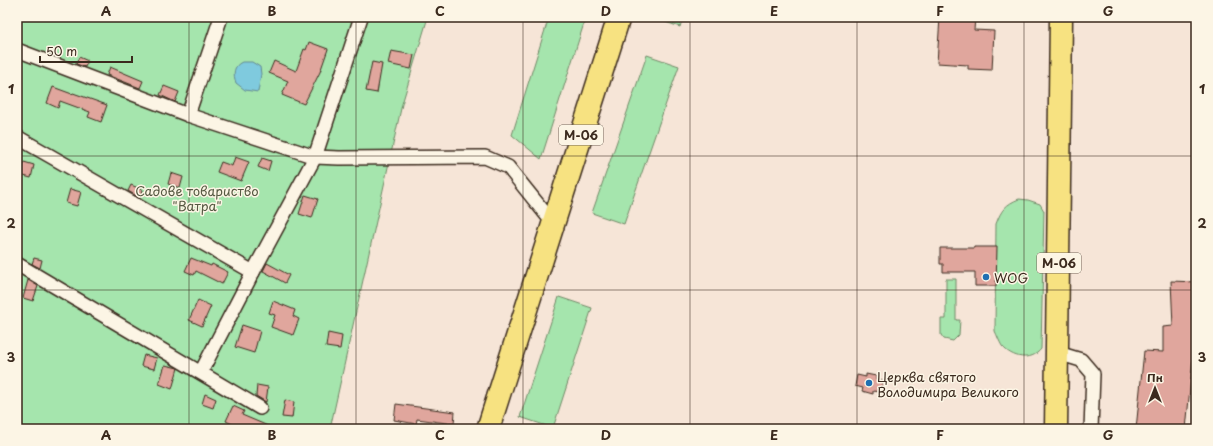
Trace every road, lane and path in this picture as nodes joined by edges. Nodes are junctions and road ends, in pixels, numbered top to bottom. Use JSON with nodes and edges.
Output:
{"nodes":[{"id":1,"x":221,"y":17,"type":"edge"},
{"id":2,"x":361,"y":17,"type":"edge"},
{"id":3,"x":619,"y":17,"type":"edge"},
{"id":4,"x":1061,"y":17,"type":"edge"},
{"id":5,"x":17,"y":50,"type":"edge"},
{"id":6,"x":188,"y":115,"type":"junction"},
{"id":7,"x":17,"y":137,"type":"edge"},
{"id":8,"x":315,"y":157,"type":"junction"},
{"id":9,"x":553,"y":222,"type":"junction"},
{"id":10,"x":17,"y":264,"type":"edge"},
{"id":11,"x":253,"y":272,"type":"junction"},
{"id":12,"x":1058,"y":354,"type":"junction"},
{"id":13,"x":201,"y":372,"type":"junction"},
{"id":14,"x":260,"y":408,"type":"dead end"},
{"id":15,"x":488,"y":429,"type":"edge"},
{"id":16,"x":1056,"y":429,"type":"edge"},
{"id":17,"x":1091,"y":429,"type":"edge"}],
"edges":[{"from":1,"to":6,"type":"street"},
{"from":2,"to":8,"type":"street"},
{"from":3,"to":9,"type":"highway","number":"М-06"},
{"from":4,"to":12,"type":"highway","number":"М-06"},
{"from":5,"to":6,"type":"street"},
{"from":6,"to":8,"type":"street"},
{"from":7,"to":11,"type":"street"},
{"from":8,"to":9,"type":"street"},
{"from":8,"to":11,"type":"street"},
{"from":9,"to":15,"type":"highway","number":"М-06"},
{"from":10,"to":13,"type":"street"},
{"from":11,"to":13,"type":"street"},
{"from":12,"to":16,"type":"highway","number":"М-06"},
{"from":12,"to":17,"type":"street"},
{"from":13,"to":14,"type":"street"}]}
